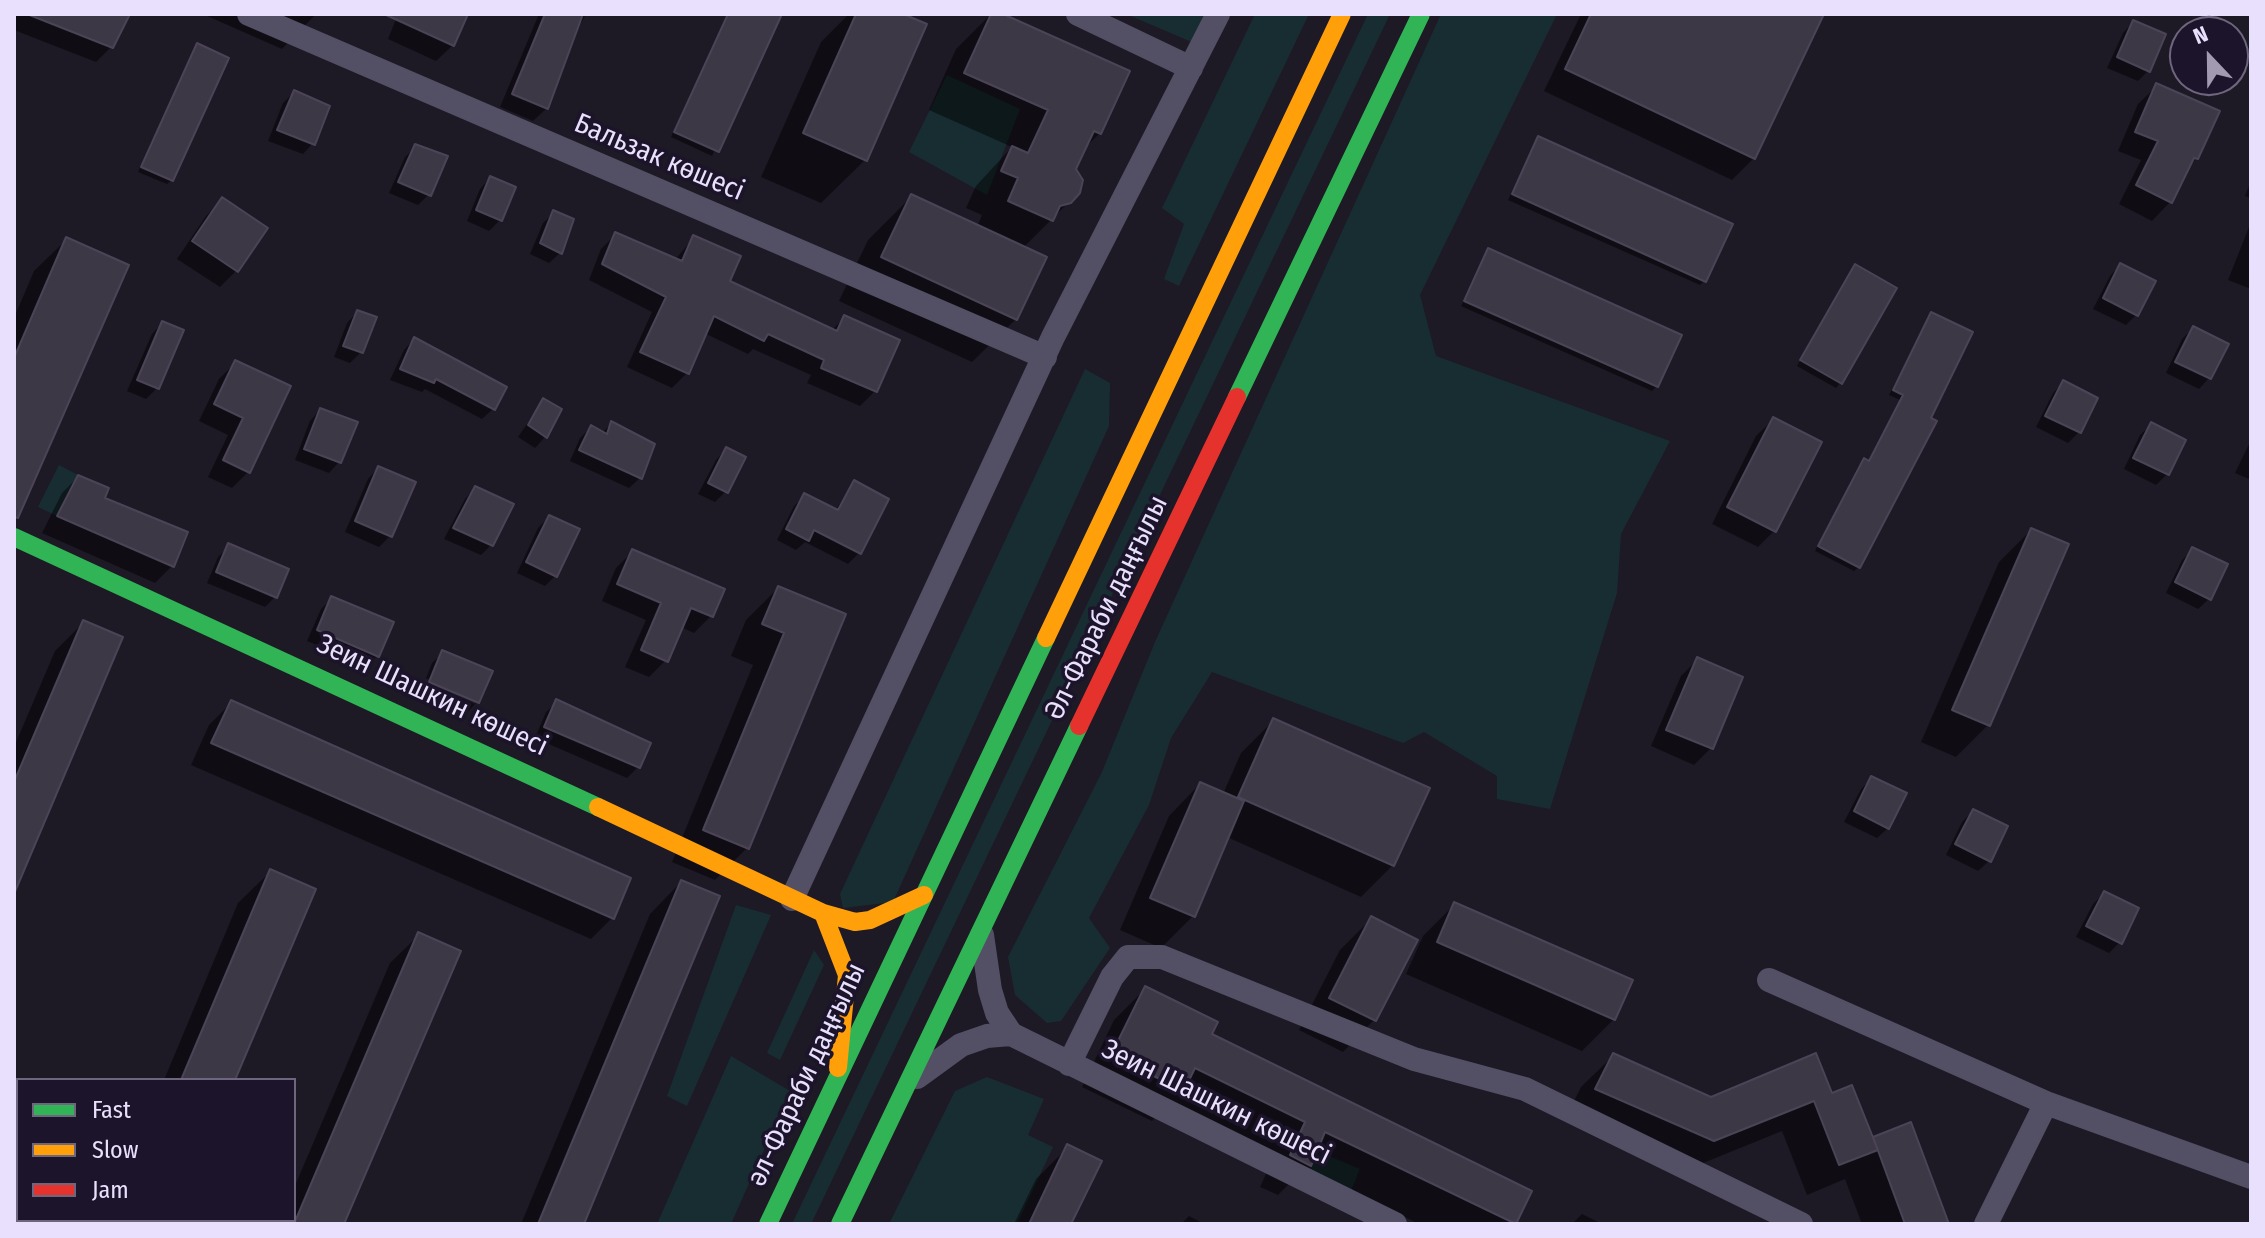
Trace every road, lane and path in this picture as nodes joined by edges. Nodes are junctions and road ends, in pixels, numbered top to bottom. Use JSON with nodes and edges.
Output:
{"nodes":[{"id":1,"x":249,"y":14,"type":"edge"},
{"id":2,"x":1078,"y":14,"type":"edge"},
{"id":3,"x":1218,"y":14,"type":"edge"},
{"id":4,"x":1342,"y":14,"type":"edge"},
{"id":5,"x":1421,"y":14,"type":"edge"},
{"id":6,"x":1191,"y":68,"type":"junction"},
{"id":7,"x":1045,"y":357,"type":"junction"},
{"id":8,"x":14,"y":537,"type":"edge"},
{"id":9,"x":924,"y":895,"type":"junction"},
{"id":10,"x":792,"y":899,"type":"junction"},
{"id":11,"x":823,"y":913,"type":"junction"},
{"id":12,"x":982,"y":933,"type":"junction"},
{"id":13,"x":897,"y":951,"type":"joint"},
{"id":14,"x":1769,"y":980,"type":"dead end"},
{"id":15,"x":1011,"y":1034,"type":"junction"},
{"id":16,"x":1069,"y":1064,"type":"junction"},
{"id":17,"x":838,"y":1071,"type":"junction"},
{"id":18,"x":907,"y":1086,"type":"junction"},
{"id":19,"x":2046,"y":1103,"type":"junction"},
{"id":20,"x":2251,"y":1177,"type":"edge"},
{"id":21,"x":768,"y":1224,"type":"edge"},
{"id":22,"x":840,"y":1224,"type":"edge"},
{"id":23,"x":1395,"y":1224,"type":"edge"},
{"id":24,"x":1801,"y":1224,"type":"edge"},
{"id":25,"x":1986,"y":1224,"type":"edge"}],
"edges":[{"from":1,"to":7,"type":"street","name":"Бальзак көшесі"},
{"from":2,"to":6,"type":"street"},
{"from":3,"to":6,"type":"street"},
{"from":4,"to":9,"type":"main road","name":"Әл-Фараби даңғылы"},
{"from":5,"to":12,"type":"main road","name":"Әл-Фараби даңғылы"},
{"from":6,"to":7,"type":"street"},
{"from":7,"to":10,"type":"street"},
{"from":8,"to":10,"type":"main road","name":"Зеин Шашкин көшесі"},
{"from":9,"to":11,"type":"main road","name":"Зеин Шашкин көшесі"},
{"from":9,"to":13,"type":"main road","name":"Әл-Фараби даңғылы"},
{"from":10,"to":11,"type":"main road","name":"Зеин Шашкин көшесі"},
{"from":11,"to":17,"type":"main road"},
{"from":12,"to":15,"type":"street"},
{"from":12,"to":18,"type":"main road","name":"Әл-Фараби даңғылы"},
{"from":13,"to":17,"type":"main road","name":"әл-Фараби даңғылы"},
{"from":14,"to":19,"type":"street"},
{"from":15,"to":16,"type":"street","name":"Зеин Шашкин көшесі"},
{"from":15,"to":18,"type":"street"},
{"from":16,"to":23,"type":"street","name":"Зеин Шашкин көшесі"},
{"from":16,"to":24,"type":"street"},
{"from":17,"to":21,"type":"main road","name":"әл-Фараби даңғылы"},
{"from":18,"to":22,"type":"main road","name":"Әл-Фараби даңғылы"},
{"from":19,"to":20,"type":"street"},
{"from":19,"to":25,"type":"street"}]}
